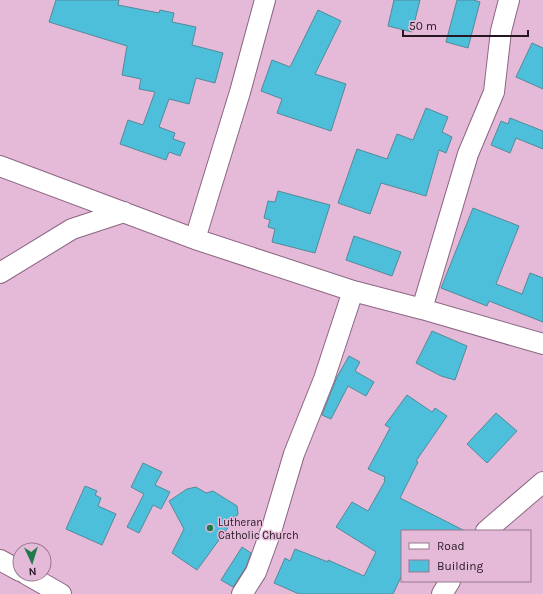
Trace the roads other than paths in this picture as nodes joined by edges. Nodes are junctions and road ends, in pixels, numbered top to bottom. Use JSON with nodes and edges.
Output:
{"nodes":[{"id":1,"x":265,"y":0,"type":"edge"},
{"id":2,"x":509,"y":0,"type":"edge"},
{"id":3,"x":0,"y":166,"type":"edge"},
{"id":4,"x":124,"y":212,"type":"junction"},
{"id":5,"x":195,"y":239,"type":"junction"},
{"id":6,"x":0,"y":273,"type":"edge"},
{"id":7,"x":353,"y":291,"type":"junction"},
{"id":8,"x":422,"y":309,"type":"junction"},
{"id":9,"x":543,"y":344,"type":"edge"},
{"id":10,"x":543,"y":482,"type":"edge"},
{"id":11,"x":487,"y":530,"type":"edge"},
{"id":12,"x":0,"y":560,"type":"edge"},
{"id":13,"x":12,"y":567,"type":"edge"},
{"id":14,"x":40,"y":582,"type":"edge"},
{"id":15,"x":449,"y":582,"type":"edge"},
{"id":16,"x":61,"y":594,"type":"edge"},
{"id":17,"x":242,"y":594,"type":"edge"},
{"id":18,"x":442,"y":594,"type":"edge"}],
"edges":[{"from":1,"to":5,"type":"street"},
{"from":2,"to":8,"type":"street"},
{"from":3,"to":4,"type":"street"},
{"from":4,"to":5,"type":"street"},
{"from":4,"to":6,"type":"street"},
{"from":5,"to":7,"type":"street"},
{"from":7,"to":8,"type":"street"},
{"from":7,"to":17,"type":"street"},
{"from":8,"to":9,"type":"street"},
{"from":10,"to":11,"type":"street"},
{"from":12,"to":13,"type":"street"},
{"from":14,"to":16,"type":"street"},
{"from":15,"to":18,"type":"street"}]}
